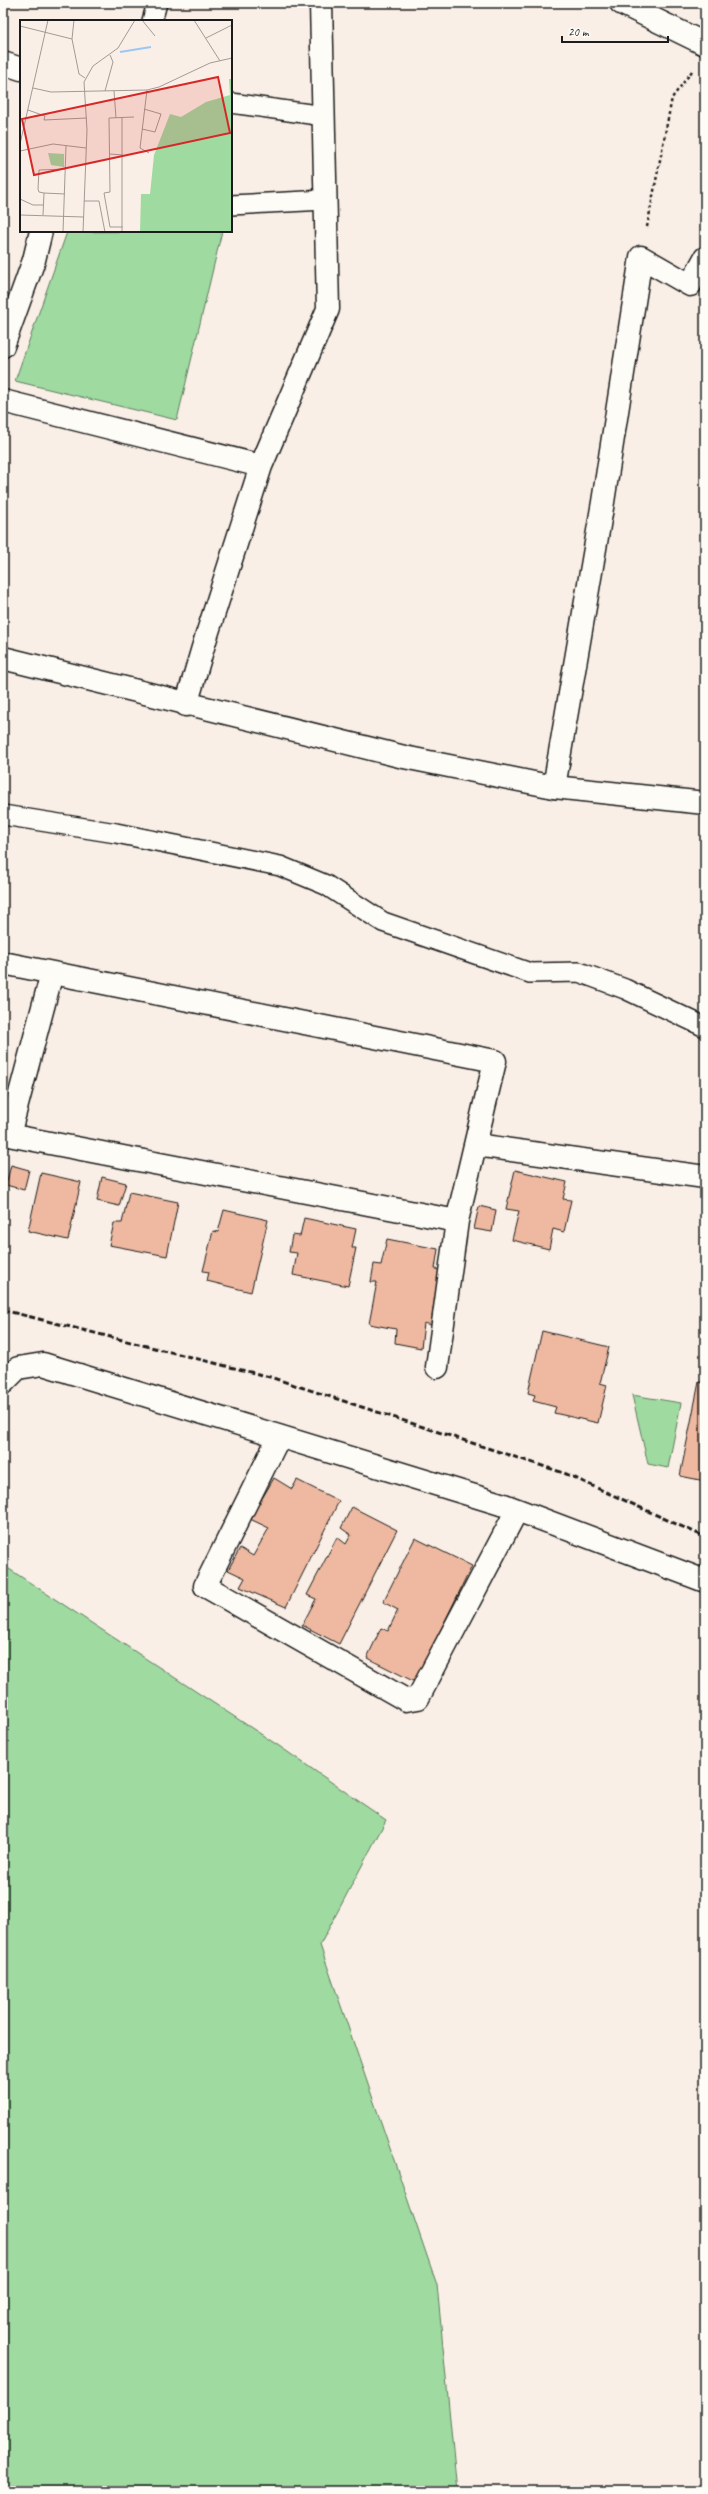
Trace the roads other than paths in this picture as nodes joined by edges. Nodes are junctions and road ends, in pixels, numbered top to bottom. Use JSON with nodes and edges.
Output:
{"nodes":[{"id":1,"x":158,"y":3,"type":"edge"},
{"id":2,"x":321,"y":3,"type":"edge"},
{"id":3,"x":621,"y":3,"type":"edge"},
{"id":4,"x":152,"y":20,"type":"edge"},
{"id":5,"x":705,"y":44,"type":"edge"},
{"id":6,"x":3,"y":63,"type":"edge"},
{"id":7,"x":20,"y":69,"type":"edge"},
{"id":8,"x":232,"y":103,"type":"edge"},
{"id":9,"x":324,"y":116,"type":"junction"},
{"id":10,"x":325,"y":200,"type":"junction"},
{"id":11,"x":232,"y":205,"type":"edge"},
{"id":12,"x":41,"y":232,"type":"edge"},
{"id":13,"x":705,"y":258,"type":"edge"},
{"id":14,"x":3,"y":346,"type":"edge"},
{"id":15,"x":3,"y":402,"type":"edge"},
{"id":16,"x":261,"y":466,"type":"junction"},
{"id":17,"x":3,"y":658,"type":"edge"},
{"id":18,"x":186,"y":705,"type":"junction"},
{"id":19,"x":554,"y":787,"type":"junction"},
{"id":20,"x":705,"y":803,"type":"edge"},
{"id":21,"x":3,"y":815,"type":"edge"},
{"id":22,"x":3,"y":963,"type":"edge"},
{"id":23,"x":52,"y":973,"type":"junction"},
{"id":24,"x":705,"y":1027,"type":"edge"},
{"id":25,"x":6,"y":1135,"type":"edge"},
{"id":26,"x":476,"y":1145,"type":"junction"},
{"id":27,"x":705,"y":1177,"type":"edge"},
{"id":28,"x":457,"y":1221,"type":"junction"},
{"id":29,"x":438,"y":1367,"type":"dead end"},
{"id":30,"x":3,"y":1383,"type":"edge"},
{"id":31,"x":279,"y":1437,"type":"junction"},
{"id":32,"x":517,"y":1510,"type":"junction"},
{"id":33,"x":705,"y":1581,"type":"edge"}],
"edges":[{"from":1,"to":4,"type":"lane"},
{"from":2,"to":9,"type":"street"},
{"from":3,"to":5,"type":"street"},
{"from":6,"to":7,"type":"street"},
{"from":8,"to":9,"type":"lane"},
{"from":9,"to":10,"type":"street"},
{"from":10,"to":11,"type":"lane"},
{"from":10,"to":16,"type":"street"},
{"from":12,"to":14,"type":"street"},
{"from":13,"to":19,"type":"street"},
{"from":15,"to":16,"type":"street"},
{"from":16,"to":18,"type":"street"},
{"from":17,"to":18,"type":"street"},
{"from":18,"to":19,"type":"street"},
{"from":19,"to":20,"type":"street"},
{"from":21,"to":24,"type":"lane"},
{"from":22,"to":23,"type":"street"},
{"from":23,"to":25,"type":"street"},
{"from":23,"to":26,"type":"street"},
{"from":25,"to":28,"type":"street"},
{"from":26,"to":27,"type":"street"},
{"from":26,"to":28,"type":"street"},
{"from":28,"to":29,"type":"street"},
{"from":30,"to":31,"type":"street"},
{"from":31,"to":32,"type":"street"},
{"from":31,"to":32,"type":"street"},
{"from":32,"to":33,"type":"street"}]}
